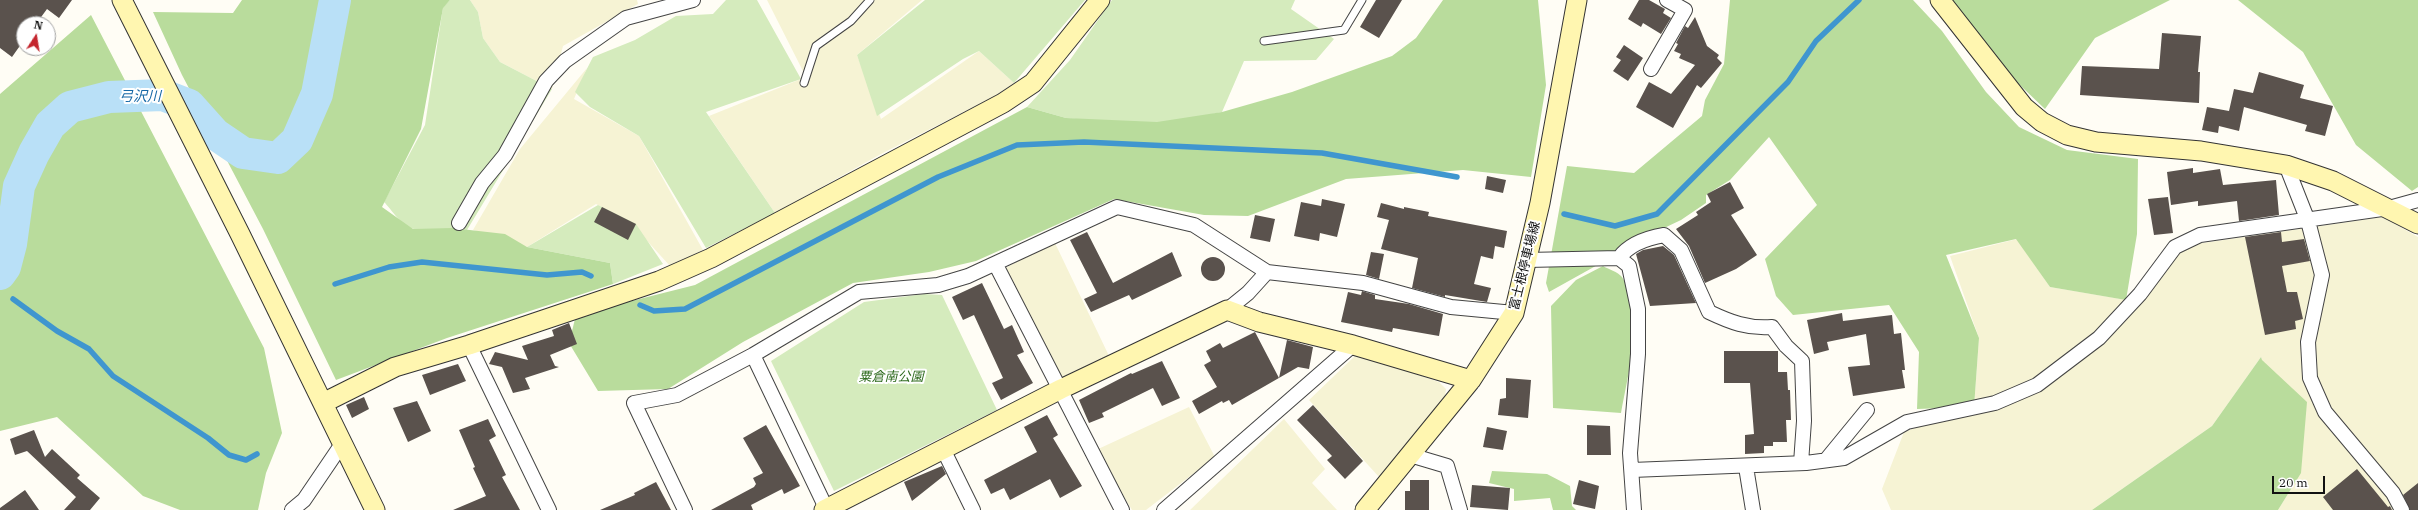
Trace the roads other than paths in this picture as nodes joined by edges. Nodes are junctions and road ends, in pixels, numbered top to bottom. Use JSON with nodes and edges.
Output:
{"nodes":[{"id":1,"x":122,"y":0,"type":"edge"},
{"id":2,"x":693,"y":0,"type":"edge"},
{"id":3,"x":870,"y":0,"type":"edge"},
{"id":4,"x":1100,"y":0,"type":"edge"},
{"id":5,"x":1362,"y":0,"type":"edge"},
{"id":6,"x":1577,"y":0,"type":"edge"},
{"id":7,"x":1666,"y":0,"type":"edge"},
{"id":8,"x":1940,"y":0,"type":"edge"},
{"id":9,"x":1688,"y":5,"type":"edge"},
{"id":10,"x":1264,"y":41,"type":"dead end"},
{"id":11,"x":1651,"y":69,"type":"dead end"},
{"id":12,"x":804,"y":83,"type":"dead end"},
{"id":13,"x":2286,"y":165,"type":"junction"},
{"id":14,"x":2418,"y":200,"type":"edge"},
{"id":15,"x":2389,"y":208,"type":"junction"},
{"id":16,"x":2308,"y":221,"type":"junction"},
{"id":17,"x":459,"y":223,"type":"dead end"},
{"id":18,"x":2418,"y":224,"type":"edge"},
{"id":19,"x":1619,"y":258,"type":"junction"},
{"id":20,"x":1526,"y":260,"type":"junction"},
{"id":21,"x":996,"y":265,"type":"junction"},
{"id":22,"x":1267,"y":272,"type":"junction"},
{"id":23,"x":1227,"y":310,"type":"junction"},
{"id":24,"x":1514,"y":313,"type":"junction"},
{"id":25,"x":469,"y":345,"type":"junction"},
{"id":26,"x":1353,"y":345,"type":"junction"},
{"id":27,"x":753,"y":355,"type":"junction"},
{"id":28,"x":1471,"y":380,"type":"junction"},
{"id":29,"x":1060,"y":390,"type":"junction"},
{"id":30,"x":323,"y":403,"type":"junction"},
{"id":31,"x":1867,"y":410,"type":"dead end"},
{"id":32,"x":342,"y":444,"type":"junction"},
{"id":33,"x":944,"y":451,"type":"junction"},
{"id":34,"x":1410,"y":455,"type":"junction"},
{"id":35,"x":1826,"y":460,"type":"junction"},
{"id":36,"x":1801,"y":463,"type":"junction"},
{"id":37,"x":1746,"y":467,"type":"junction"},
{"id":38,"x":1632,"y":470,"type":"junction"},
{"id":39,"x":292,"y":510,"type":"edge"},
{"id":40,"x":375,"y":510,"type":"edge"},
{"id":41,"x":549,"y":510,"type":"edge"},
{"id":42,"x":685,"y":510,"type":"edge"},
{"id":43,"x":826,"y":510,"type":"edge"},
{"id":44,"x":973,"y":510,"type":"edge"},
{"id":45,"x":1122,"y":510,"type":"edge"},
{"id":46,"x":1164,"y":510,"type":"edge"},
{"id":47,"x":1365,"y":510,"type":"edge"},
{"id":48,"x":1460,"y":510,"type":"edge"},
{"id":49,"x":1634,"y":510,"type":"edge"},
{"id":50,"x":1753,"y":510,"type":"edge"},
{"id":51,"x":2402,"y":510,"type":"edge"}],
"edges":[{"from":1,"to":30,"type":"street"},
{"from":2,"to":17,"type":"street"},
{"from":3,"to":12,"type":"lane"},
{"from":4,"to":25,"type":"street"},
{"from":5,"to":10,"type":"lane"},
{"from":6,"to":20,"type":"street","name":"富士根停車場線"},
{"from":7,"to":9,"type":"street"},
{"from":8,"to":13,"type":"street"},
{"from":9,"to":11,"type":"street"},
{"from":13,"to":15,"type":"street"},
{"from":13,"to":16,"type":"street"},
{"from":14,"to":15,"type":"street"},
{"from":15,"to":16,"type":"street"},
{"from":15,"to":18,"type":"street"},
{"from":16,"to":35,"type":"street"},
{"from":16,"to":51,"type":"street"},
{"from":19,"to":20,"type":"street"},
{"from":19,"to":36,"type":"street"},
{"from":19,"to":38,"type":"street"},
{"from":20,"to":24,"type":"street","name":"富士根停車場線"},
{"from":21,"to":22,"type":"street"},
{"from":21,"to":27,"type":"street"},
{"from":21,"to":29,"type":"street"},
{"from":22,"to":23,"type":"street"},
{"from":22,"to":24,"type":"street"},
{"from":23,"to":26,"type":"street"},
{"from":23,"to":29,"type":"street"},
{"from":24,"to":28,"type":"street","name":"富士根停車場線"},
{"from":25,"to":30,"type":"street"},
{"from":25,"to":41,"type":"street"},
{"from":26,"to":28,"type":"street"},
{"from":26,"to":46,"type":"street"},
{"from":27,"to":42,"type":"street"},
{"from":27,"to":43,"type":"street"},
{"from":28,"to":34,"type":"street","name":"富士根停車場線"},
{"from":29,"to":33,"type":"street"},
{"from":29,"to":45,"type":"street"},
{"from":30,"to":32,"type":"street"},
{"from":31,"to":35,"type":"street"},
{"from":32,"to":39,"type":"street"},
{"from":32,"to":40,"type":"street"},
{"from":33,"to":43,"type":"street"},
{"from":33,"to":44,"type":"street"},
{"from":34,"to":47,"type":"street","name":"富士根停車場線"},
{"from":34,"to":48,"type":"street"},
{"from":35,"to":36,"type":"street"},
{"from":36,"to":37,"type":"street"},
{"from":37,"to":38,"type":"street"},
{"from":37,"to":50,"type":"street"},
{"from":38,"to":49,"type":"street"}]}
